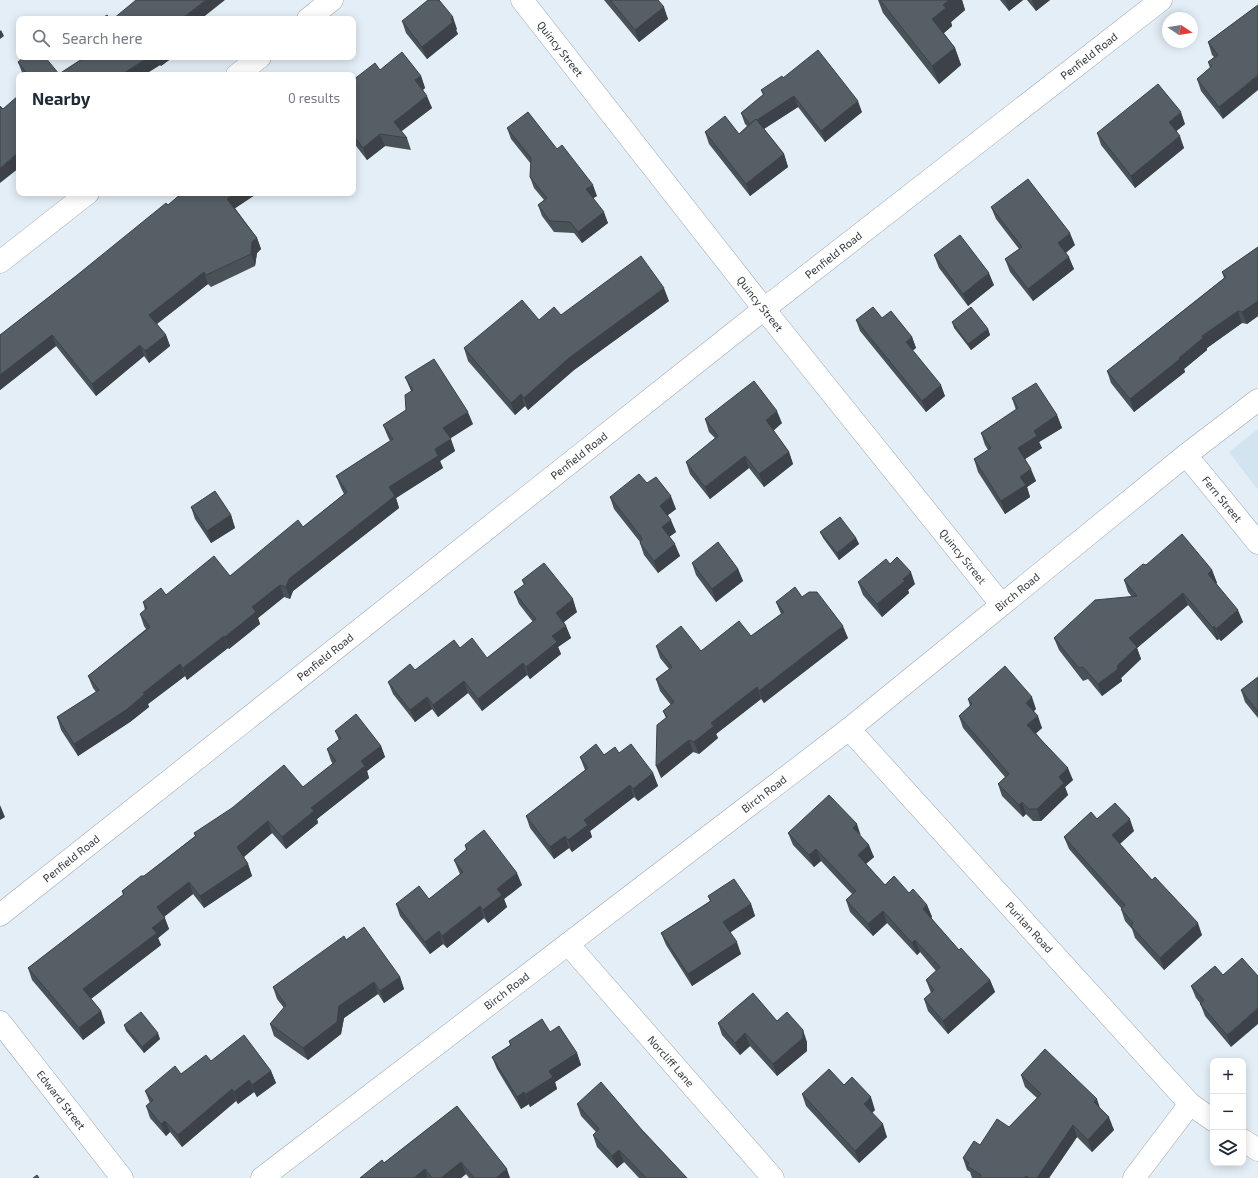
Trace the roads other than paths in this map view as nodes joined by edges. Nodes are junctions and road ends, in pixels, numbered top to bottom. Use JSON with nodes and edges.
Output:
{"nodes":[{"id":1,"x":332,"y":0,"type":"edge"},
{"id":2,"x":522,"y":0,"type":"edge"},
{"id":3,"x":1161,"y":0,"type":"edge"},
{"id":4,"x":312,"y":16,"type":"edge"},
{"id":5,"x":256,"y":60,"type":"edge"},
{"id":6,"x":241,"y":72,"type":"edge"},
{"id":7,"x":84,"y":196,"type":"edge"},
{"id":8,"x":0,"y":262,"type":"edge"},
{"id":9,"x":764,"y":309,"type":"junction"},
{"id":10,"x":1258,"y":400,"type":"edge"},
{"id":11,"x":1186,"y":455,"type":"junction"},
{"id":12,"x":1258,"y":543,"type":"edge"},
{"id":13,"x":1001,"y":604,"type":"junction"},
{"id":14,"x":849,"y":729,"type":"junction"},
{"id":15,"x":0,"y":915,"type":"edge"},
{"id":16,"x":568,"y":944,"type":"junction"},
{"id":17,"x":0,"y":1022,"type":"edge"},
{"id":18,"x":1190,"y":1104,"type":"junction"},
{"id":19,"x":1210,"y":1118,"type":"edge"},
{"id":20,"x":1246,"y":1142,"type":"edge"},
{"id":21,"x":1258,"y":1150,"type":"edge"},
{"id":22,"x":122,"y":1178,"type":"edge"},
{"id":23,"x":262,"y":1178,"type":"edge"},
{"id":24,"x":774,"y":1178,"type":"edge"},
{"id":25,"x":1134,"y":1178,"type":"edge"}],
"edges":[{"from":1,"to":4,"type":"street"},
{"from":2,"to":9,"type":"street","name":"Quincy Street"},
{"from":3,"to":9,"type":"street","name":"Penfield Road"},
{"from":5,"to":6,"type":"street"},
{"from":7,"to":8,"type":"street"},
{"from":9,"to":13,"type":"street","name":"Quincy Street"},
{"from":9,"to":15,"type":"street","name":"Penfield Road"},
{"from":10,"to":11,"type":"street","name":"Birch Road"},
{"from":11,"to":12,"type":"street","name":"Fern Street"},
{"from":11,"to":13,"type":"street","name":"Birch Road"},
{"from":13,"to":14,"type":"street","name":"Birch Road"},
{"from":14,"to":16,"type":"street","name":"Birch Road"},
{"from":14,"to":18,"type":"street","name":"Puritan Road"},
{"from":16,"to":23,"type":"street","name":"Birch Road"},
{"from":16,"to":24,"type":"street","name":"Norcliff Lane"},
{"from":17,"to":22,"type":"street","name":"Edward Street"},
{"from":18,"to":19,"type":"street","name":"Puritan Road"},
{"from":18,"to":25,"type":"street"},
{"from":20,"to":21,"type":"street"}]}
